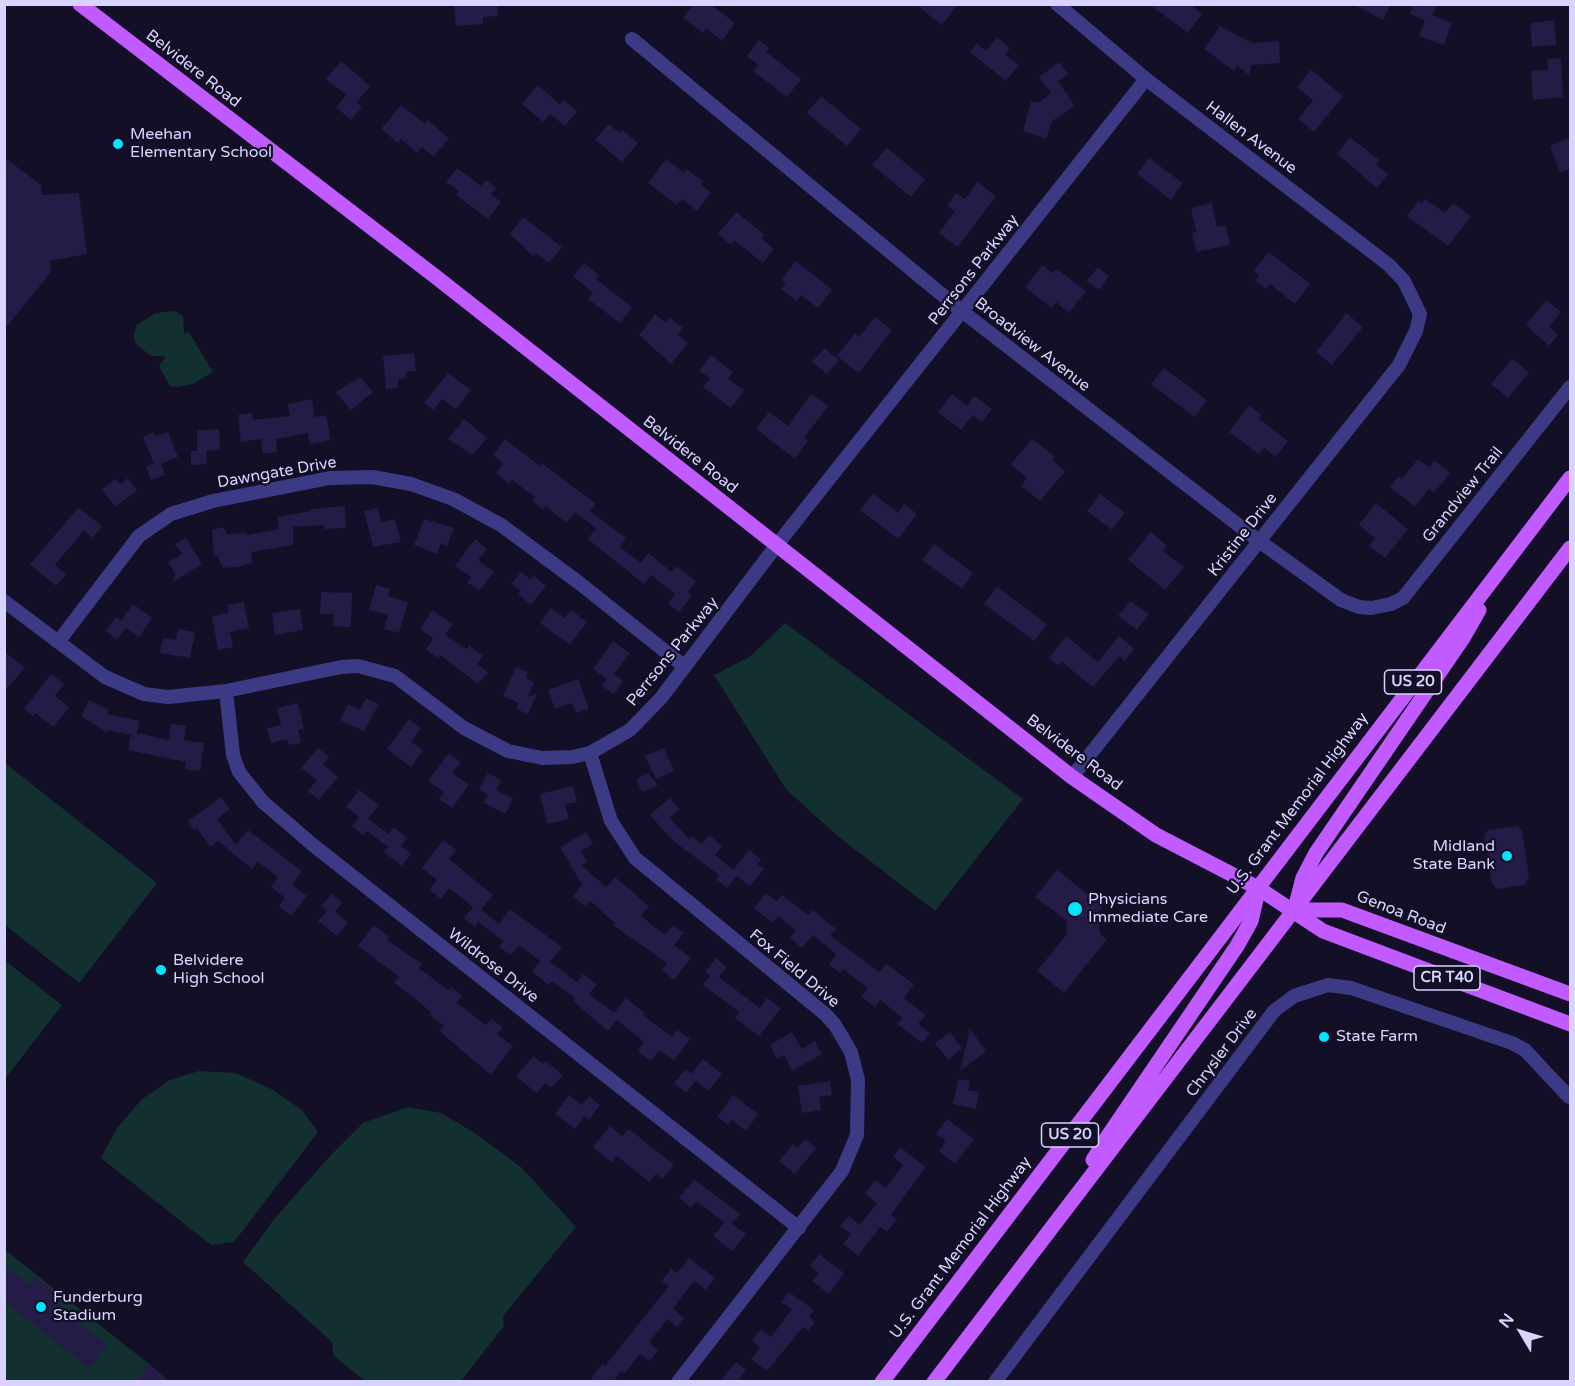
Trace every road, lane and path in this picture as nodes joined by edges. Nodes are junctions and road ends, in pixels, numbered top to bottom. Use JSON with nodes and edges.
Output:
{"nodes":[{"id":1,"x":80,"y":4,"type":"edge"},
{"id":2,"x":1057,"y":4,"type":"edge"},
{"id":3,"x":632,"y":39,"type":"dead end"},
{"id":4,"x":1146,"y":79,"type":"junction"},
{"id":5,"x":1417,"y":304,"type":"joint"},
{"id":6,"x":963,"y":312,"type":"junction"},
{"id":7,"x":1570,"y":387,"type":"edge"},
{"id":8,"x":1570,"y":478,"type":"edge"},
{"id":9,"x":1259,"y":541,"type":"junction"},
{"id":10,"x":776,"y":546,"type":"junction"},
{"id":11,"x":1570,"y":548,"type":"edge"},
{"id":12,"x":1503,"y":565,"type":"junction"},
{"id":13,"x":4,"y":601,"type":"edge"},
{"id":14,"x":1371,"y":608,"type":"joint"},
{"id":15,"x":58,"y":642,"type":"junction"},
{"id":16,"x":685,"y":667,"type":"junction"},
{"id":17,"x":226,"y":691,"type":"junction"},
{"id":18,"x":590,"y":753,"type":"junction"},
{"id":19,"x":1072,"y":777,"type":"junction"},
{"id":20,"x":1258,"y":888,"type":"junction"},
{"id":21,"x":1294,"y":910,"type":"junction"},
{"id":22,"x":1570,"y":994,"type":"edge"},
{"id":23,"x":1570,"y":1024,"type":"edge"},
{"id":24,"x":1569,"y":1097,"type":"dead end"},
{"id":25,"x":1068,"y":1204,"type":"junction"},
{"id":26,"x":799,"y":1228,"type":"junction"},
{"id":27,"x":678,"y":1382,"type":"edge"},
{"id":28,"x":882,"y":1382,"type":"edge"},
{"id":29,"x":934,"y":1382,"type":"edge"},
{"id":30,"x":995,"y":1382,"type":"edge"}],
"edges":[{"from":1,"to":10,"type":"main road","name":"Belvidere Road"},
{"from":2,"to":4,"type":"street","name":"Hallen Avenue"},
{"from":3,"to":6,"type":"street","name":"Broadview Avenue"},
{"from":4,"to":5,"type":"street","name":"Hallen Avenue"},
{"from":4,"to":6,"type":"street","name":"Perrsons Parkway"},
{"from":5,"to":9,"type":"street","name":"Kristine Drive"},
{"from":6,"to":9,"type":"street","name":"Broadview Avenue"},
{"from":6,"to":10,"type":"street","name":"Perrsons Parkway"},
{"from":7,"to":14,"type":"street","name":"Grandview Trail"},
{"from":8,"to":12,"type":"main road","name":"U.S. Grant Memorial Highway","number":"US 20"},
{"from":9,"to":14,"type":"street","name":"Broadview Avenue"},
{"from":9,"to":19,"type":"street","name":"Kristine Drive"},
{"from":10,"to":16,"type":"street","name":"Perrsons Parkway"},
{"from":10,"to":19,"type":"main road","name":"Belvidere Road"},
{"from":11,"to":21,"type":"main road","number":"US 20"},
{"from":12,"to":20,"type":"main road","name":"U.S. Grant Memorial Highway","number":"US 20"},
{"from":12,"to":21,"type":"main road"},
{"from":13,"to":15,"type":"street","name":"Perrsons Parkway"},
{"from":15,"to":16,"type":"street","name":"Dawngate Drive"},
{"from":15,"to":17,"type":"street","name":"Perrsons Parkway"},
{"from":16,"to":18,"type":"street","name":"Perrsons Parkway"},
{"from":17,"to":18,"type":"street","name":"Perrsons Parkway"},
{"from":17,"to":26,"type":"street","name":"Wildrose Drive"},
{"from":18,"to":26,"type":"street","name":"Fox Field Drive"},
{"from":19,"to":20,"type":"main road","name":"Belvidere Road"},
{"from":20,"to":21,"type":"main road","name":"Belvidere Road"},
{"from":20,"to":25,"type":"main road"},
{"from":20,"to":28,"type":"main road","name":"U.S. Grant Memorial Highway","number":"US 20"},
{"from":21,"to":22,"type":"main road","name":"Genoa Road","number":"CR T40"},
{"from":21,"to":23,"type":"main road","number":"CR T40"},
{"from":21,"to":25,"type":"main road","number":"US 20"},
{"from":24,"to":30,"type":"street","name":"Chrysler Drive"},
{"from":25,"to":29,"type":"main road","number":"US 20"},
{"from":26,"to":27,"type":"street","name":"Fox Field Drive"}]}
